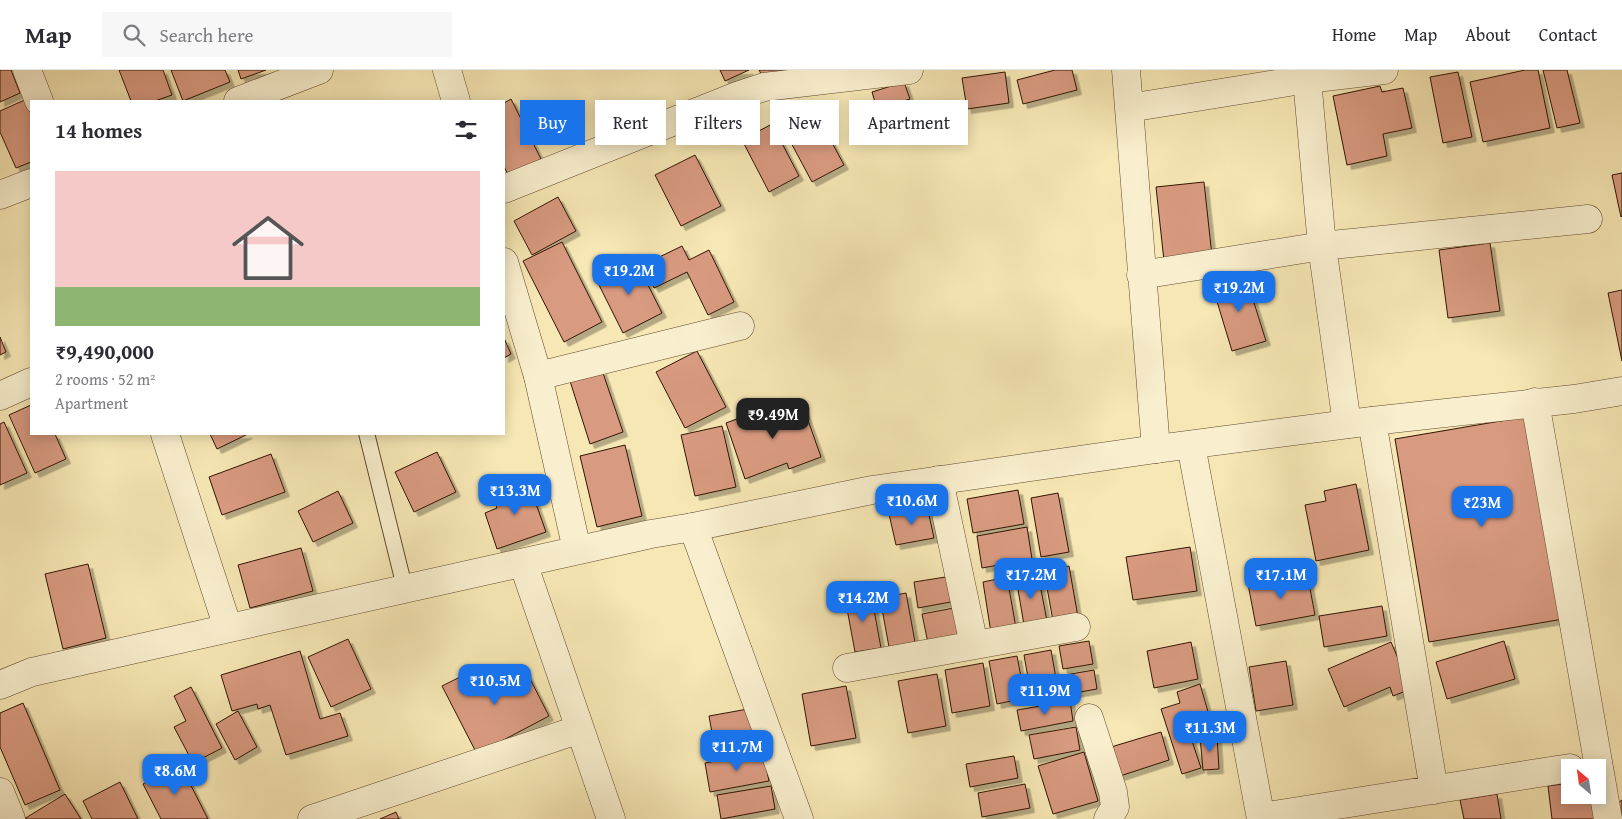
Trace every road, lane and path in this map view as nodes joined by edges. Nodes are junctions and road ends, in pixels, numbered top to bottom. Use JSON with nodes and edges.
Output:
{"nodes":[{"id":1,"x":27,"y":70,"type":"edge"},
{"id":2,"x":319,"y":70,"type":"edge"},
{"id":3,"x":447,"y":70,"type":"edge"},
{"id":4,"x":909,"y":70,"type":"edge"},
{"id":5,"x":1126,"y":70,"type":"edge"},
{"id":6,"x":1384,"y":70,"type":"edge"},
{"id":7,"x":1307,"y":74,"type":"edge"},
{"id":8,"x":39,"y":100,"type":"edge"},
{"id":9,"x":241,"y":100,"type":"edge"},
{"id":10,"x":456,"y":100,"type":"edge"},
{"id":11,"x":1129,"y":108,"type":"junction"},
{"id":12,"x":30,"y":182,"type":"edge"},
{"id":13,"x":505,"y":189,"type":"edge"},
{"id":14,"x":0,"y":195,"type":"edge"},
{"id":15,"x":1588,"y":218,"type":"dead end"},
{"id":16,"x":1322,"y":246,"type":"junction"},
{"id":17,"x":505,"y":265,"type":"edge"},
{"id":18,"x":1141,"y":275,"type":"junction"},
{"id":19,"x":740,"y":326,"type":"dead end"},
{"id":20,"x":538,"y":376,"type":"junction"},
{"id":21,"x":30,"y":382,"type":"edge"},
{"id":22,"x":1622,"y":391,"type":"edge"},
{"id":23,"x":0,"y":396,"type":"edge"},
{"id":24,"x":1535,"y":402,"type":"junction"},
{"id":25,"x":1360,"y":423,"type":"junction"},
{"id":26,"x":165,"y":435,"type":"edge"},
{"id":27,"x":367,"y":435,"type":"dead end"},
{"id":28,"x":1191,"y":445,"type":"junction"},
{"id":29,"x":1156,"y":449,"type":"junction"},
{"id":30,"x":939,"y":480,"type":"junction"},
{"id":31,"x":693,"y":527,"type":"junction"},
{"id":32,"x":577,"y":550,"type":"junction"},
{"id":33,"x":523,"y":563,"type":"junction"},
{"id":34,"x":405,"y":589,"type":"junction"},
{"id":35,"x":1076,"y":627,"type":"dead end"},
{"id":36,"x":228,"y":628,"type":"junction"},
{"id":37,"x":974,"y":645,"type":"junction"},
{"id":38,"x":848,"y":668,"type":"dead end"},
{"id":39,"x":0,"y":685,"type":"edge"},
{"id":40,"x":1089,"y":718,"type":"dead end"},
{"id":41,"x":580,"y":728,"type":"junction"},
{"id":42,"x":1597,"y":759,"type":"edge"},
{"id":43,"x":1561,"y":770,"type":"edge"},
{"id":44,"x":1434,"y":790,"type":"junction"},
{"id":45,"x":0,"y":792,"type":"edge"},
{"id":46,"x":1605,"y":804,"type":"edge"},
{"id":47,"x":1261,"y":818,"type":"edge"},
{"id":48,"x":11,"y":819,"type":"edge"},
{"id":49,"x":312,"y":819,"type":"edge"},
{"id":50,"x":611,"y":819,"type":"edge"},
{"id":51,"x":799,"y":819,"type":"edge"},
{"id":52,"x":1108,"y":819,"type":"edge"},
{"id":53,"x":1608,"y":819,"type":"edge"}],
"edges":[{"from":1,"to":8,"type":"street"},
{"from":2,"to":9,"type":"street"},
{"from":3,"to":10,"type":"street"},
{"from":4,"to":13,"type":"street"},
{"from":5,"to":11,"type":"street"},
{"from":6,"to":7,"type":"street"},
{"from":7,"to":11,"type":"street"},
{"from":7,"to":16,"type":"street"},
{"from":11,"to":18,"type":"street"},
{"from":12,"to":14,"type":"street"},
{"from":15,"to":16,"type":"street"},
{"from":16,"to":18,"type":"street"},
{"from":16,"to":25,"type":"street"},
{"from":17,"to":20,"type":"street"},
{"from":18,"to":29,"type":"street"},
{"from":19,"to":20,"type":"street"},
{"from":20,"to":32,"type":"street"},
{"from":21,"to":23,"type":"street"},
{"from":22,"to":24,"type":"street"},
{"from":24,"to":25,"type":"street"},
{"from":24,"to":42,"type":"street"},
{"from":25,"to":28,"type":"street"},
{"from":25,"to":44,"type":"street"},
{"from":26,"to":36,"type":"street"},
{"from":27,"to":34,"type":"lane"},
{"from":28,"to":29,"type":"street"},
{"from":28,"to":47,"type":"street"},
{"from":29,"to":30,"type":"street"},
{"from":30,"to":31,"type":"street"},
{"from":30,"to":37,"type":"street"},
{"from":31,"to":32,"type":"street"},
{"from":31,"to":51,"type":"street"},
{"from":32,"to":33,"type":"street"},
{"from":33,"to":34,"type":"street"},
{"from":33,"to":41,"type":"street"},
{"from":34,"to":36,"type":"street"},
{"from":35,"to":37,"type":"street"},
{"from":36,"to":39,"type":"street"},
{"from":37,"to":38,"type":"street"},
{"from":40,"to":52,"type":"street"},
{"from":41,"to":49,"type":"street"},
{"from":41,"to":50,"type":"street"},
{"from":43,"to":44,"type":"street"},
{"from":44,"to":47,"type":"street"},
{"from":45,"to":48,"type":"street"},
{"from":46,"to":53,"type":"street"}]}
